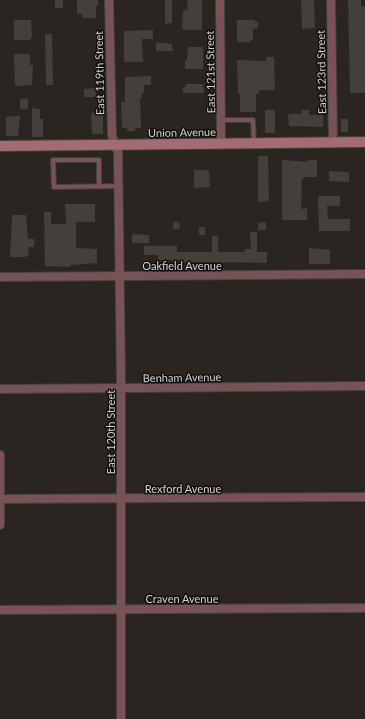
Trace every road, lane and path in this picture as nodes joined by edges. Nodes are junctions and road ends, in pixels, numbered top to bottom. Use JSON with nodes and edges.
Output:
{"nodes":[{"id":1,"x":109,"y":0,"type":"edge"},
{"id":2,"x":220,"y":0,"type":"edge"},
{"id":3,"x":331,"y":0,"type":"edge"},
{"id":4,"x":221,"y":120,"type":"junction"},
{"id":5,"x":365,"y":142,"type":"edge"},
{"id":6,"x":254,"y":143,"type":"junction"},
{"id":7,"x":333,"y":143,"type":"junction"},
{"id":8,"x":221,"y":144,"type":"junction"},
{"id":9,"x":116,"y":145,"type":"junction"},
{"id":10,"x":0,"y":146,"type":"edge"},
{"id":11,"x":99,"y":186,"type":"junction"},
{"id":12,"x":118,"y":186,"type":"junction"},
{"id":13,"x":365,"y":274,"type":"edge"},
{"id":14,"x":119,"y":275,"type":"junction"},
{"id":15,"x":0,"y":277,"type":"edge"},
{"id":16,"x":365,"y":386,"type":"edge"},
{"id":17,"x":120,"y":388,"type":"junction"},
{"id":18,"x":0,"y":389,"type":"edge"},
{"id":19,"x":0,"y":455,"type":"edge"},
{"id":20,"x":365,"y":497,"type":"edge"},
{"id":21,"x":0,"y":499,"type":"edge"},
{"id":22,"x":120,"y":499,"type":"junction"},
{"id":23,"x":0,"y":525,"type":"edge"},
{"id":24,"x":365,"y":608,"type":"edge"},
{"id":25,"x":0,"y":610,"type":"edge"},
{"id":26,"x":120,"y":610,"type":"junction"},
{"id":27,"x":120,"y":719,"type":"edge"}],
"edges":[{"from":1,"to":9,"type":"street","name":"East 119th Street"},
{"from":2,"to":4,"type":"street","name":"East 121st Street"},
{"from":3,"to":7,"type":"street","name":"East 123rd Street"},
{"from":4,"to":6,"type":"lane"},
{"from":4,"to":8,"type":"street","name":"East 121st Street"},
{"from":5,"to":7,"type":"main road","name":"Union Avenue"},
{"from":6,"to":7,"type":"main road","name":"Union Avenue"},
{"from":6,"to":8,"type":"main road","name":"Union Avenue"},
{"from":8,"to":9,"type":"main road","name":"Union Avenue"},
{"from":9,"to":10,"type":"main road","name":"Union Avenue"},
{"from":9,"to":12,"type":"street","name":"East 120th Street"},
{"from":11,"to":11,"type":"lane"},
{"from":11,"to":12,"type":"lane"},
{"from":12,"to":14,"type":"street","name":"East 120th Street"},
{"from":13,"to":14,"type":"street","name":"Oakfield Avenue"},
{"from":14,"to":15,"type":"street","name":"Oakfield Avenue"},
{"from":14,"to":17,"type":"street","name":"East 120th Street"},
{"from":16,"to":17,"type":"street","name":"Benham Avenue"},
{"from":17,"to":18,"type":"street","name":"Benham Avenue"},
{"from":17,"to":22,"type":"street","name":"East 120th Street"},
{"from":19,"to":21,"type":"street"},
{"from":20,"to":22,"type":"street","name":"Rexford Avenue"},
{"from":21,"to":22,"type":"street","name":"Rexford Avenue"},
{"from":21,"to":23,"type":"street"},
{"from":22,"to":26,"type":"street","name":"East 120th Street"},
{"from":24,"to":26,"type":"street","name":"Craven Avenue"},
{"from":25,"to":26,"type":"street","name":"Craven Avenue"},
{"from":26,"to":27,"type":"street","name":"East 120th Street"}]}
